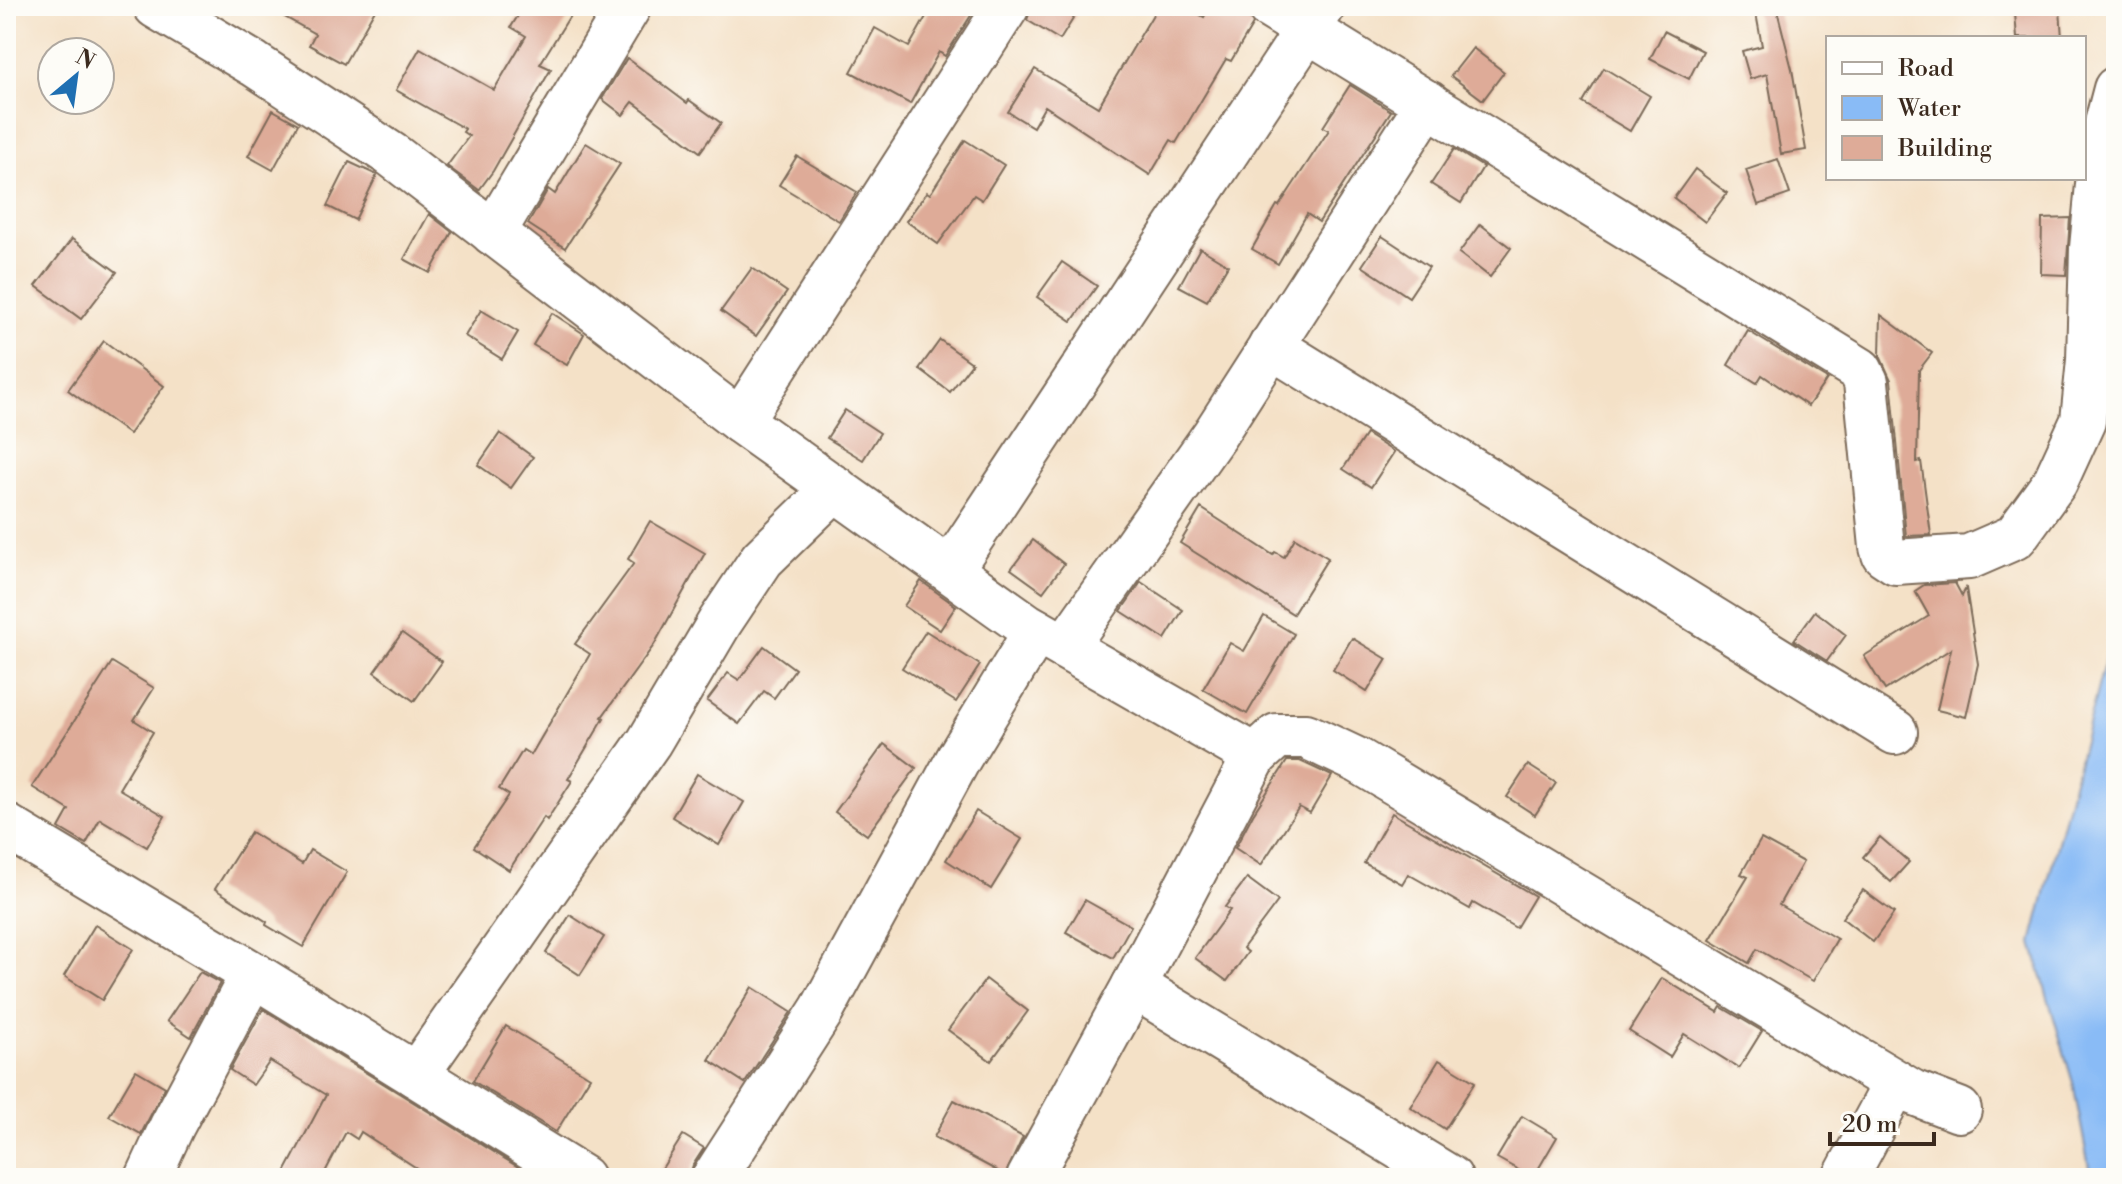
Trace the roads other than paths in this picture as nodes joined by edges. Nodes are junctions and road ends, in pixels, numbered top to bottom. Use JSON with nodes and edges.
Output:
{"nodes":[{"id":1,"x":156,"y":6,"type":"edge"},
{"id":2,"x":629,"y":6,"type":"edge"},
{"id":3,"x":1007,"y":6,"type":"edge"},
{"id":4,"x":1269,"y":6,"type":"edge"},
{"id":5,"x":1316,"y":18,"type":"edge"},
{"id":6,"x":2116,"y":89,"type":"edge"},
{"id":7,"x":1428,"y":103,"type":"junction"},
{"id":8,"x":493,"y":233,"type":"junction"},
{"id":9,"x":1271,"y":346,"type":"junction"},
{"id":10,"x":740,"y":421,"type":"junction"},
{"id":11,"x":835,"y":488,"type":"junction"},
{"id":12,"x":950,"y":570,"type":"junction"},
{"id":13,"x":1050,"y":639,"type":"junction"},
{"id":14,"x":1895,"y":732,"type":"dead end"},
{"id":15,"x":1255,"y":756,"type":"junction"},
{"id":16,"x":6,"y":826,"type":"edge"},
{"id":17,"x":253,"y":974,"type":"junction"},
{"id":18,"x":1134,"y":986,"type":"junction"},
{"id":19,"x":416,"y":1075,"type":"junction"},
{"id":20,"x":1896,"y":1083,"type":"junction"},
{"id":21,"x":1959,"y":1110,"type":"dead end"},
{"id":22,"x":148,"y":1178,"type":"edge"},
{"id":23,"x":582,"y":1178,"type":"edge"},
{"id":24,"x":714,"y":1178,"type":"edge"},
{"id":25,"x":1029,"y":1178,"type":"edge"},
{"id":26,"x":1450,"y":1178,"type":"edge"},
{"id":27,"x":1845,"y":1178,"type":"edge"}],
"edges":[{"from":1,"to":8,"type":"street"},
{"from":2,"to":8,"type":"street"},
{"from":3,"to":10,"type":"street"},
{"from":4,"to":5,"type":"street"},
{"from":5,"to":7,"type":"street"},
{"from":5,"to":12,"type":"street"},
{"from":6,"to":7,"type":"street"},
{"from":7,"to":9,"type":"street"},
{"from":8,"to":10,"type":"street"},
{"from":9,"to":13,"type":"street"},
{"from":9,"to":14,"type":"street"},
{"from":10,"to":11,"type":"street"},
{"from":11,"to":12,"type":"street"},
{"from":11,"to":19,"type":"street"},
{"from":12,"to":13,"type":"street"},
{"from":13,"to":15,"type":"street"},
{"from":13,"to":24,"type":"street"},
{"from":15,"to":18,"type":"street"},
{"from":15,"to":20,"type":"street"},
{"from":16,"to":17,"type":"street"},
{"from":17,"to":19,"type":"street"},
{"from":17,"to":22,"type":"street"},
{"from":18,"to":25,"type":"street"},
{"from":18,"to":26,"type":"street"},
{"from":19,"to":23,"type":"street"},
{"from":20,"to":21,"type":"street"},
{"from":20,"to":27,"type":"street"}]}
